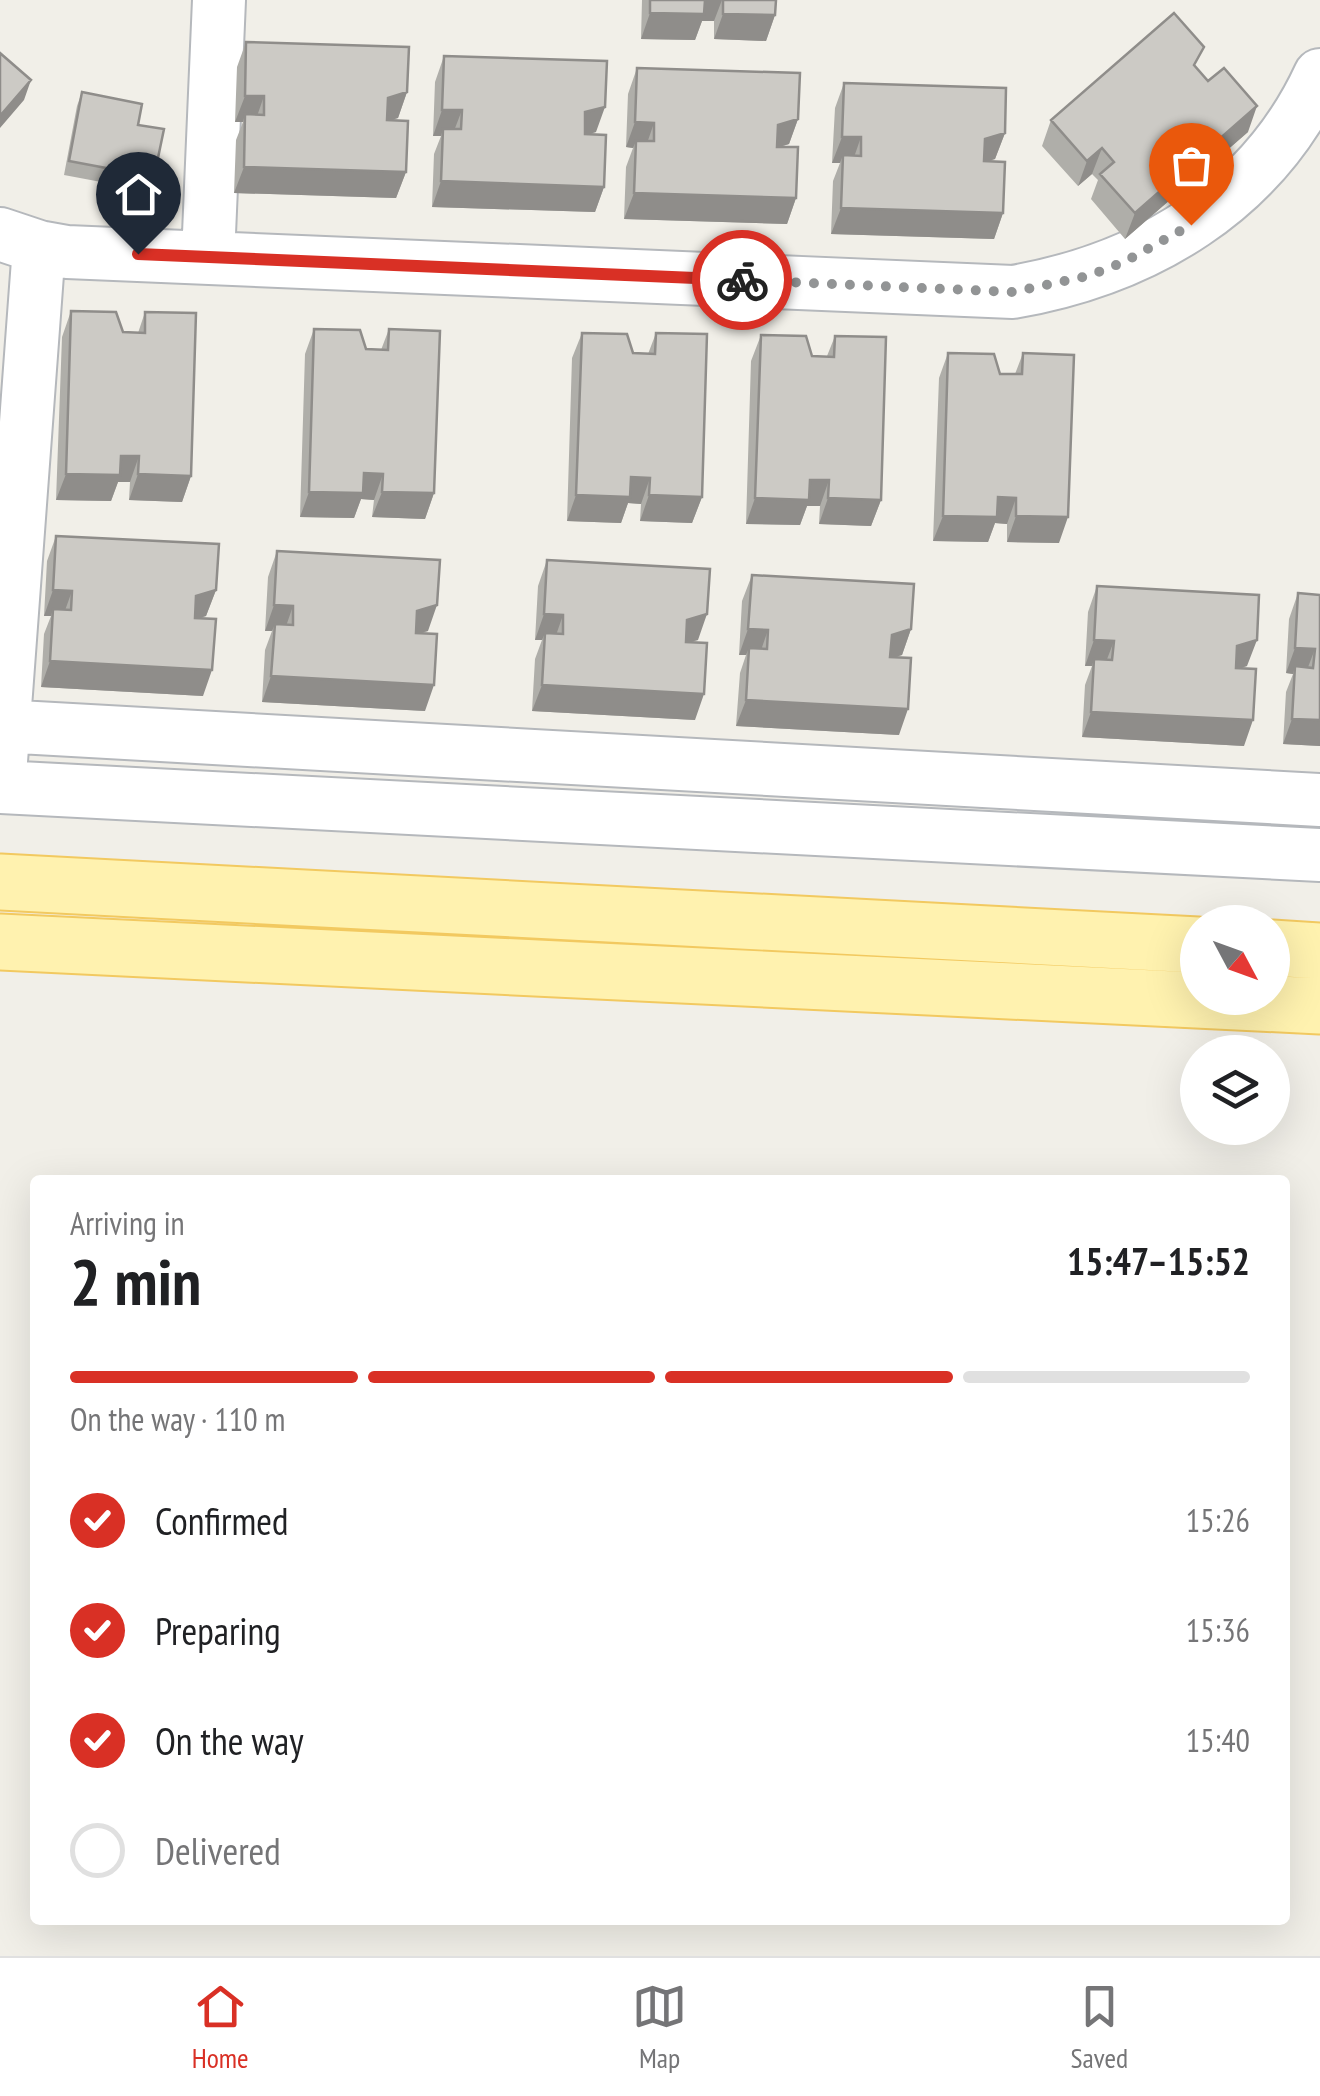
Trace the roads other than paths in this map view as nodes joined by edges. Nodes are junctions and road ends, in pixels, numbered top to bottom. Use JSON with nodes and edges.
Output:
{"nodes":[{"id":1,"x":219,"y":0,"type":"edge"},
{"id":2,"x":1320,"y":75,"type":"edge"},
{"id":3,"x":20,"y":240,"type":"edge"},
{"id":4,"x":208,"y":257,"type":"junction"},
{"id":5,"x":2,"y":726,"type":"edge"},
{"id":6,"x":0,"y":778,"type":"edge"},
{"id":7,"x":0,"y":787,"type":"edge"},
{"id":8,"x":1320,"y":800,"type":"edge"},
{"id":9,"x":1320,"y":855,"type":"edge"},
{"id":10,"x":0,"y":882,"type":"edge"},
{"id":11,"x":0,"y":942,"type":"edge"},
{"id":12,"x":1180,"y":943,"type":"edge"},
{"id":13,"x":1290,"y":949,"type":"edge"},
{"id":14,"x":1320,"y":951,"type":"edge"},
{"id":15,"x":1320,"y":1006,"type":"edge"}],
"edges":[{"from":1,"to":4,"type":"street"},
{"from":2,"to":4,"type":"street"},
{"from":3,"to":4,"type":"street"},
{"from":3,"to":5,"type":"street"},
{"from":5,"to":6,"type":"street"},
{"from":5,"to":8,"type":"street"},
{"from":7,"to":9,"type":"street"},
{"from":10,"to":12,"type":"main road"},
{"from":11,"to":15,"type":"main road"},
{"from":13,"to":14,"type":"main road"}]}
